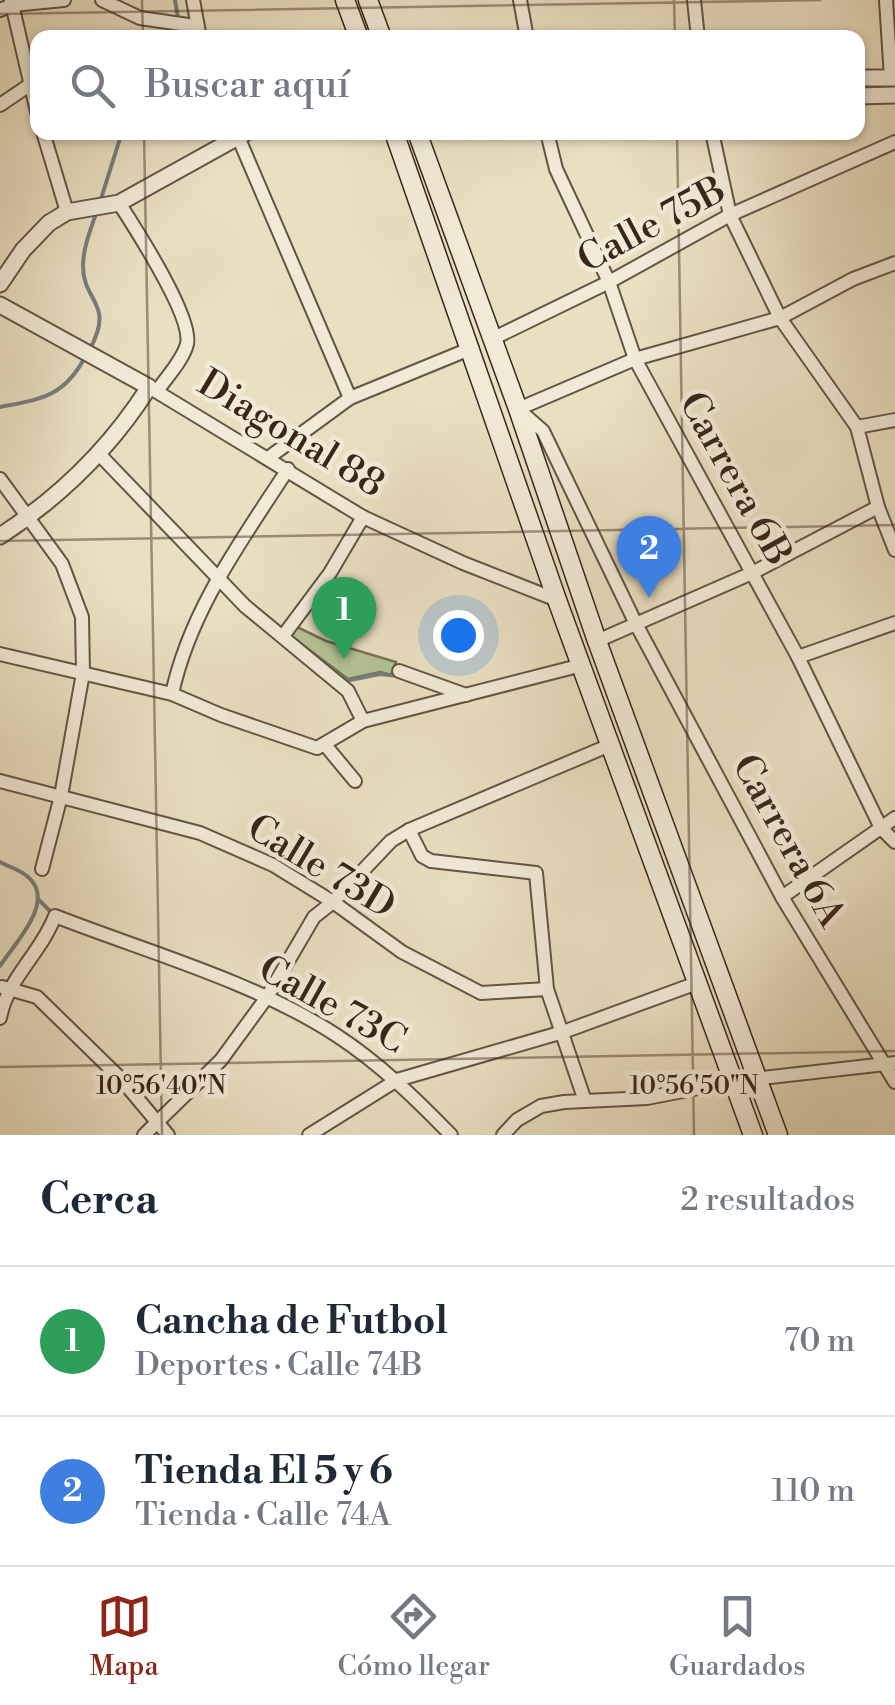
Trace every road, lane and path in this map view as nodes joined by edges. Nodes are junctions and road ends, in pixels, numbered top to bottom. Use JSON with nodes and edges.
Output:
{"nodes":[{"id":1,"x":64,"y":0,"type":"edge"},
{"id":2,"x":102,"y":0,"type":"edge"},
{"id":3,"x":193,"y":0,"type":"edge"},
{"id":4,"x":345,"y":0,"type":"edge"},
{"id":5,"x":368,"y":0,"type":"edge"},
{"id":6,"x":520,"y":0,"type":"edge"},
{"id":7,"x":694,"y":0,"type":"edge"},
{"id":8,"x":886,"y":0,"type":"edge"},
{"id":9,"x":8,"y":5,"type":"edge"},
{"id":10,"x":190,"y":30,"type":"edge"},
{"id":11,"x":197,"y":30,"type":"edge"},
{"id":12,"x":356,"y":30,"type":"edge"},
{"id":13,"x":379,"y":30,"type":"edge"},
{"id":14,"x":526,"y":30,"type":"edge"},
{"id":15,"x":697,"y":30,"type":"edge"},
{"id":16,"x":865,"y":78,"type":"edge"},
{"id":17,"x":893,"y":78,"type":"edge"},
{"id":18,"x":28,"y":86,"type":"junction"},
{"id":19,"x":30,"y":92,"type":"edge"},
{"id":20,"x":895,"y":95,"type":"edge"},
{"id":21,"x":865,"y":96,"type":"edge"},
{"id":22,"x":0,"y":105,"type":"edge"},
{"id":23,"x":44,"y":140,"type":"edge"},
{"id":24,"x":229,"y":140,"type":"edge"},
{"id":25,"x":242,"y":140,"type":"edge"},
{"id":26,"x":397,"y":140,"type":"edge"},
{"id":27,"x":422,"y":140,"type":"edge"},
{"id":28,"x":549,"y":140,"type":"edge"},
{"id":29,"x":714,"y":140,"type":"edge"},
{"id":30,"x":895,"y":142,"type":"edge"},
{"id":31,"x":113,"y":204,"type":"junction"},
{"id":32,"x":67,"y":212,"type":"junction"},
{"id":33,"x":730,"y":215,"type":"junction"},
{"id":34,"x":895,"y":263,"type":"edge"},
{"id":35,"x":610,"y":282,"type":"junction"},
{"id":36,"x":0,"y":284,"type":"edge"},
{"id":37,"x":0,"y":305,"type":"edge"},
{"id":38,"x":780,"y":318,"type":"junction"},
{"id":39,"x":492,"y":339,"type":"junction"},
{"id":40,"x":472,"y":348,"type":"junction"},
{"id":41,"x":635,"y":359,"type":"junction"},
{"id":42,"x":153,"y":389,"type":"junction"},
{"id":43,"x":350,"y":398,"type":"junction"},
{"id":44,"x":518,"y":409,"type":"junction"},
{"id":45,"x":895,"y":420,"type":"edge"},
{"id":46,"x":857,"y":428,"type":"junction"},
{"id":47,"x":99,"y":454,"type":"junction"},
{"id":48,"x":268,"y":458,"type":"junction"},
{"id":49,"x":288,"y":469,"type":"junction"},
{"id":50,"x":0,"y":479,"type":"edge"},
{"id":51,"x":878,"y":507,"type":"junction"},
{"id":52,"x":363,"y":517,"type":"junction"},
{"id":53,"x":27,"y":518,"type":"junction"},
{"id":54,"x":0,"y":536,"type":"edge"},
{"id":55,"x":895,"y":550,"type":"edge"},
{"id":56,"x":752,"y":573,"type":"junction"},
{"id":57,"x":217,"y":578,"type":"junction"},
{"id":58,"x":557,"y":600,"type":"junction"},
{"id":59,"x":895,"y":623,"type":"edge"},
{"id":60,"x":636,"y":624,"type":"junction"},
{"id":61,"x":283,"y":636,"type":"junction"},
{"id":62,"x":598,"y":641,"type":"junction"},
{"id":63,"x":0,"y":654,"type":"edge"},
{"id":64,"x":798,"y":657,"type":"junction"},
{"id":65,"x":582,"y":665,"type":"junction"},
{"id":66,"x":399,"y":670,"type":"dead end"},
{"id":67,"x":83,"y":674,"type":"junction"},
{"id":68,"x":172,"y":694,"type":"junction"},
{"id":69,"x":466,"y":695,"type":"junction"},
{"id":70,"x":363,"y":721,"type":"junction"},
{"id":71,"x":610,"y":744,"type":"junction"},
{"id":72,"x":326,"y":746,"type":"junction"},
{"id":73,"x":0,"y":780,"type":"edge"},
{"id":74,"x":355,"y":782,"type":"dead end"},
{"id":75,"x":61,"y":796,"type":"junction"},
{"id":76,"x":895,"y":818,"type":"edge"},
{"id":77,"x":881,"y":828,"type":"junction"},
{"id":78,"x":408,"y":830,"type":"junction"},
{"id":79,"x":895,"y":842,"type":"edge"},
{"id":80,"x":42,"y":869,"type":"dead end"},
{"id":81,"x":782,"y":897,"type":"junction"},
{"id":82,"x":333,"y":902,"type":"junction"},
{"id":83,"x":697,"y":983,"type":"junction"},
{"id":84,"x":4,"y":988,"type":"edge"},
{"id":85,"x":546,"y":988,"type":"junction"},
{"id":86,"x":267,"y":997,"type":"junction"},
{"id":87,"x":0,"y":1018,"type":"edge"},
{"id":88,"x":563,"y":1032,"type":"junction"},
{"id":89,"x":888,"y":1063,"type":"edge"},
{"id":90,"x":757,"y":1078,"type":"junction"},
{"id":91,"x":397,"y":1080,"type":"junction"},
{"id":92,"x":734,"y":1081,"type":"junction"},
{"id":93,"x":895,"y":1082,"type":"edge"},
{"id":94,"x":584,"y":1098,"type":"junction"},
{"id":95,"x":157,"y":1124,"type":"junction"},
{"id":96,"x":144,"y":1135,"type":"edge"},
{"id":97,"x":168,"y":1135,"type":"edge"},
{"id":98,"x":309,"y":1135,"type":"edge"},
{"id":99,"x":451,"y":1135,"type":"edge"},
{"id":100,"x":503,"y":1135,"type":"edge"},
{"id":101,"x":754,"y":1135,"type":"edge"},
{"id":102,"x":778,"y":1135,"type":"edge"}],
"edges":[{"from":1,"to":9,"type":"street"},
{"from":2,"to":10,"type":"street"},
{"from":3,"to":11,"type":"street"},
{"from":4,"to":12,"type":"main road"},
{"from":5,"to":13,"type":"main road"},
{"from":6,"to":14,"type":"street"},
{"from":7,"to":15,"type":"street"},
{"from":8,"to":17,"type":"street"},
{"from":9,"to":18,"type":"street"},
{"from":16,"to":17,"type":"street"},
{"from":18,"to":19,"type":"street"},
{"from":18,"to":22,"type":"street"},
{"from":20,"to":21,"type":"street"},
{"from":23,"to":32,"type":"street"},
{"from":24,"to":31,"type":"street"},
{"from":25,"to":43,"type":"street"},
{"from":26,"to":40,"type":"main road"},
{"from":27,"to":39,"type":"main road"},
{"from":28,"to":35,"type":"street","name":"Carrera 6B"},
{"from":29,"to":33,"type":"street"},
{"from":30,"to":33,"type":"street","name":"Calle 75B"},
{"from":31,"to":32,"type":"street"},
{"from":31,"to":42,"type":"street"},
{"from":32,"to":36,"type":"street"},
{"from":33,"to":35,"type":"street","name":"Calle 75B"},
{"from":33,"to":38,"type":"street"},
{"from":34,"to":38,"type":"street"},
{"from":35,"to":39,"type":"street","name":"Calle 75B"},
{"from":35,"to":41,"type":"street","name":"Carrera 6B"},
{"from":37,"to":42,"type":"street","name":"Diagonal 88"},
{"from":38,"to":41,"type":"street"},
{"from":38,"to":46,"type":"street"},
{"from":39,"to":44,"type":"main road"},
{"from":40,"to":43,"type":"street"},
{"from":40,"to":58,"type":"main road"},
{"from":41,"to":44,"type":"street"},
{"from":41,"to":56,"type":"street","name":"Carrera 6B"},
{"from":42,"to":47,"type":"street"},
{"from":42,"to":48,"type":"street","name":"Diagonal 88"},
{"from":43,"to":48,"type":"street"},
{"from":44,"to":60,"type":"street","name":"Carrera 6A"},
{"from":44,"to":62,"type":"main road"},
{"from":45,"to":46,"type":"street"},
{"from":46,"to":51,"type":"street"},
{"from":47,"to":53,"type":"street"},
{"from":47,"to":57,"type":"street"},
{"from":48,"to":49,"type":"street","name":"Diagonal 88"},
{"from":49,"to":52,"type":"street","name":"Diagonal 88"},
{"from":49,"to":57,"type":"street"},
{"from":50,"to":53,"type":"street"},
{"from":51,"to":55,"type":"street"},
{"from":51,"to":56,"type":"street"},
{"from":52,"to":58,"type":"street","name":"Diagonal 88"},
{"from":52,"to":61,"type":"street"},
{"from":53,"to":54,"type":"street"},
{"from":53,"to":67,"type":"street"},
{"from":56,"to":60,"type":"street"},
{"from":56,"to":64,"type":"street","name":"Carrera 6B"},
{"from":57,"to":61,"type":"street"},
{"from":57,"to":68,"type":"street"},
{"from":58,"to":65,"type":"main road"},
{"from":59,"to":64,"type":"street"},
{"from":60,"to":62,"type":"street"},
{"from":60,"to":81,"type":"street","name":"Carrera 6A"},
{"from":61,"to":70,"type":"street"},
{"from":62,"to":90,"type":"main road"},
{"from":63,"to":67,"type":"street"},
{"from":64,"to":77,"type":"street","name":"Carrera 6B"},
{"from":65,"to":69,"type":"street"},
{"from":65,"to":71,"type":"main road"},
{"from":66,"to":69,"type":"street"},
{"from":67,"to":68,"type":"street"},
{"from":67,"to":75,"type":"street"},
{"from":68,"to":72,"type":"street"},
{"from":69,"to":70,"type":"street"},
{"from":70,"to":72,"type":"street"},
{"from":71,"to":78,"type":"street"},
{"from":71,"to":83,"type":"main road"},
{"from":72,"to":74,"type":"street"},
{"from":73,"to":75,"type":"street","name":"Calle 73D"},
{"from":75,"to":80,"type":"street"},
{"from":75,"to":82,"type":"street","name":"Calle 73D"},
{"from":76,"to":77,"type":"street"},
{"from":77,"to":79,"type":"street","name":"Carrera 6B"},
{"from":77,"to":81,"type":"street"},
{"from":78,"to":82,"type":"street"},
{"from":78,"to":85,"type":"street"},
{"from":81,"to":89,"type":"street","name":"Carrera 6A"},
{"from":82,"to":85,"type":"street","name":"Calle 73D"},
{"from":82,"to":86,"type":"street"},
{"from":83,"to":88,"type":"street","name":"Calle 73C"},
{"from":83,"to":92,"type":"main road"},
{"from":84,"to":86,"type":"street","name":"Calle 73C"},
{"from":84,"to":87,"type":"street"},
{"from":84,"to":95,"type":"street"},
{"from":85,"to":88,"type":"street"},
{"from":86,"to":91,"type":"street","name":"Calle 73C"},
{"from":86,"to":95,"type":"street"},
{"from":88,"to":91,"type":"street","name":"Calle 73C"},
{"from":88,"to":94,"type":"street"},
{"from":89,"to":90,"type":"street"},
{"from":89,"to":93,"type":"street","name":"Carrera 6A"},
{"from":90,"to":92,"type":"street"},
{"from":90,"to":102,"type":"main road"},
{"from":91,"to":98,"type":"street"},
{"from":91,"to":99,"type":"street"},
{"from":92,"to":94,"type":"street"},
{"from":92,"to":101,"type":"main road"},
{"from":94,"to":100,"type":"street"},
{"from":95,"to":96,"type":"street"},
{"from":95,"to":97,"type":"street"}]}
